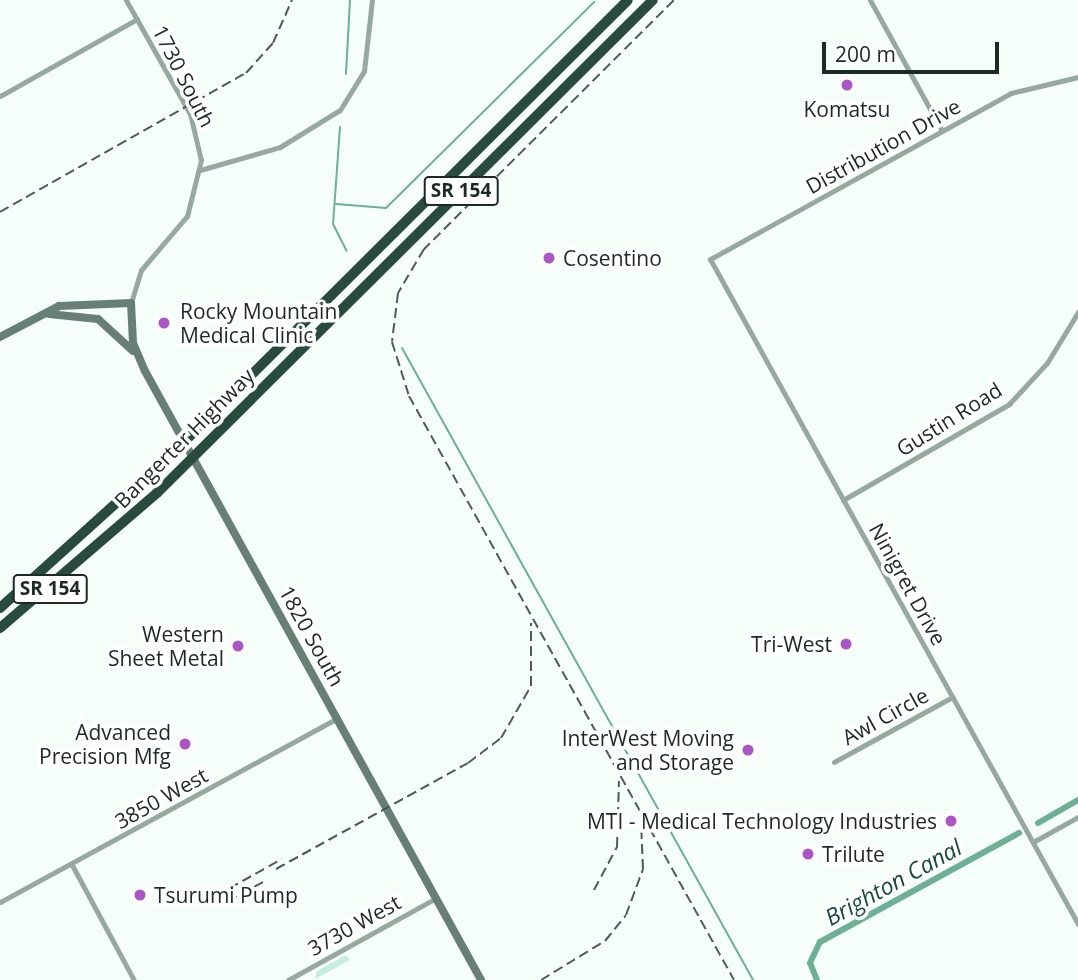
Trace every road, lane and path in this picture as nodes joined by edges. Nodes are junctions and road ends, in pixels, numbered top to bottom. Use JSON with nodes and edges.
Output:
{"nodes":[{"id":1,"x":126,"y":0,"type":"edge"},
{"id":2,"x":372,"y":0,"type":"edge"},
{"id":3,"x":628,"y":0,"type":"edge"},
{"id":4,"x":653,"y":0,"type":"edge"},
{"id":5,"x":870,"y":0,"type":"edge"},
{"id":6,"x":137,"y":19,"type":"junction"},
{"id":7,"x":1078,"y":77,"type":"edge"},
{"id":8,"x":0,"y":96,"type":"edge"},
{"id":9,"x":942,"y":131,"type":"junction"},
{"id":10,"x":200,"y":170,"type":"junction"},
{"id":11,"x":710,"y":259,"type":"joint"},
{"id":12,"x":131,"y":303,"type":"junction"},
{"id":13,"x":1078,"y":312,"type":"edge"},
{"id":14,"x":36,"y":317,"type":"junction"},
{"id":15,"x":0,"y":337,"type":"edge"},
{"id":16,"x":137,"y":356,"type":"junction"},
{"id":17,"x":184,"y":442,"type":"junction"},
{"id":18,"x":193,"y":457,"type":"junction"},
{"id":19,"x":843,"y":500,"type":"junction"},
{"id":20,"x":0,"y":608,"type":"edge"},
{"id":21,"x":0,"y":628,"type":"edge"},
{"id":22,"x":952,"y":697,"type":"junction"},
{"id":23,"x":337,"y":718,"type":"junction"},
{"id":24,"x":834,"y":762,"type":"dead end"},
{"id":25,"x":1078,"y":817,"type":"edge"},
{"id":26,"x":1033,"y":842,"type":"junction"},
{"id":27,"x":72,"y":865,"type":"junction"},
{"id":28,"x":436,"y":898,"type":"junction"},
{"id":29,"x":0,"y":902,"type":"edge"},
{"id":30,"x":1078,"y":924,"type":"edge"},
{"id":31,"x":134,"y":980,"type":"edge"},
{"id":32,"x":288,"y":980,"type":"edge"},
{"id":33,"x":481,"y":980,"type":"edge"}],
"edges":[{"from":1,"to":6,"type":"street","name":"1730 South"},
{"from":2,"to":10,"type":"street"},
{"from":3,"to":17,"type":"highway","name":"Bangerter Highway","number":"SR 154"},
{"from":4,"to":18,"type":"highway","name":"Bangerter Highway","number":"SR 154"},
{"from":5,"to":9,"type":"street"},
{"from":6,"to":8,"type":"street"},
{"from":6,"to":10,"type":"street","name":"1730 South"},
{"from":7,"to":9,"type":"street","name":"Distribution Drive"},
{"from":9,"to":11,"type":"street","name":"Distribution Drive"},
{"from":10,"to":12,"type":"street"},
{"from":11,"to":19,"type":"street","name":"Ninigret Drive"},
{"from":12,"to":14,"type":"street"},
{"from":12,"to":16,"type":"street","name":"1820 South"},
{"from":13,"to":19,"type":"street","name":"Gustin Road"},
{"from":14,"to":15,"type":"street"},
{"from":14,"to":16,"type":"street"},
{"from":16,"to":17,"type":"street","name":"1820 South"},
{"from":17,"to":18,"type":"street","name":"1820 South"},
{"from":17,"to":20,"type":"highway","name":"Bangerter Highway","number":"SR 154"},
{"from":18,"to":21,"type":"highway","name":"Bangerter Highway","number":"SR 154"},
{"from":18,"to":23,"type":"street","name":"1820 South"},
{"from":19,"to":22,"type":"street","name":"Ninigret Drive"},
{"from":22,"to":24,"type":"street","name":"Awl Circle"},
{"from":22,"to":26,"type":"street","name":"Ninigret Drive"},
{"from":23,"to":27,"type":"street","name":"3850 West"},
{"from":23,"to":28,"type":"street","name":"1820 South"},
{"from":25,"to":26,"type":"street"},
{"from":26,"to":30,"type":"street","name":"Ninigret Drive"},
{"from":27,"to":29,"type":"street","name":"3850 West"},
{"from":27,"to":31,"type":"street"},
{"from":28,"to":32,"type":"street","name":"3730 West"},
{"from":28,"to":33,"type":"street","name":"1820 South"}]}
